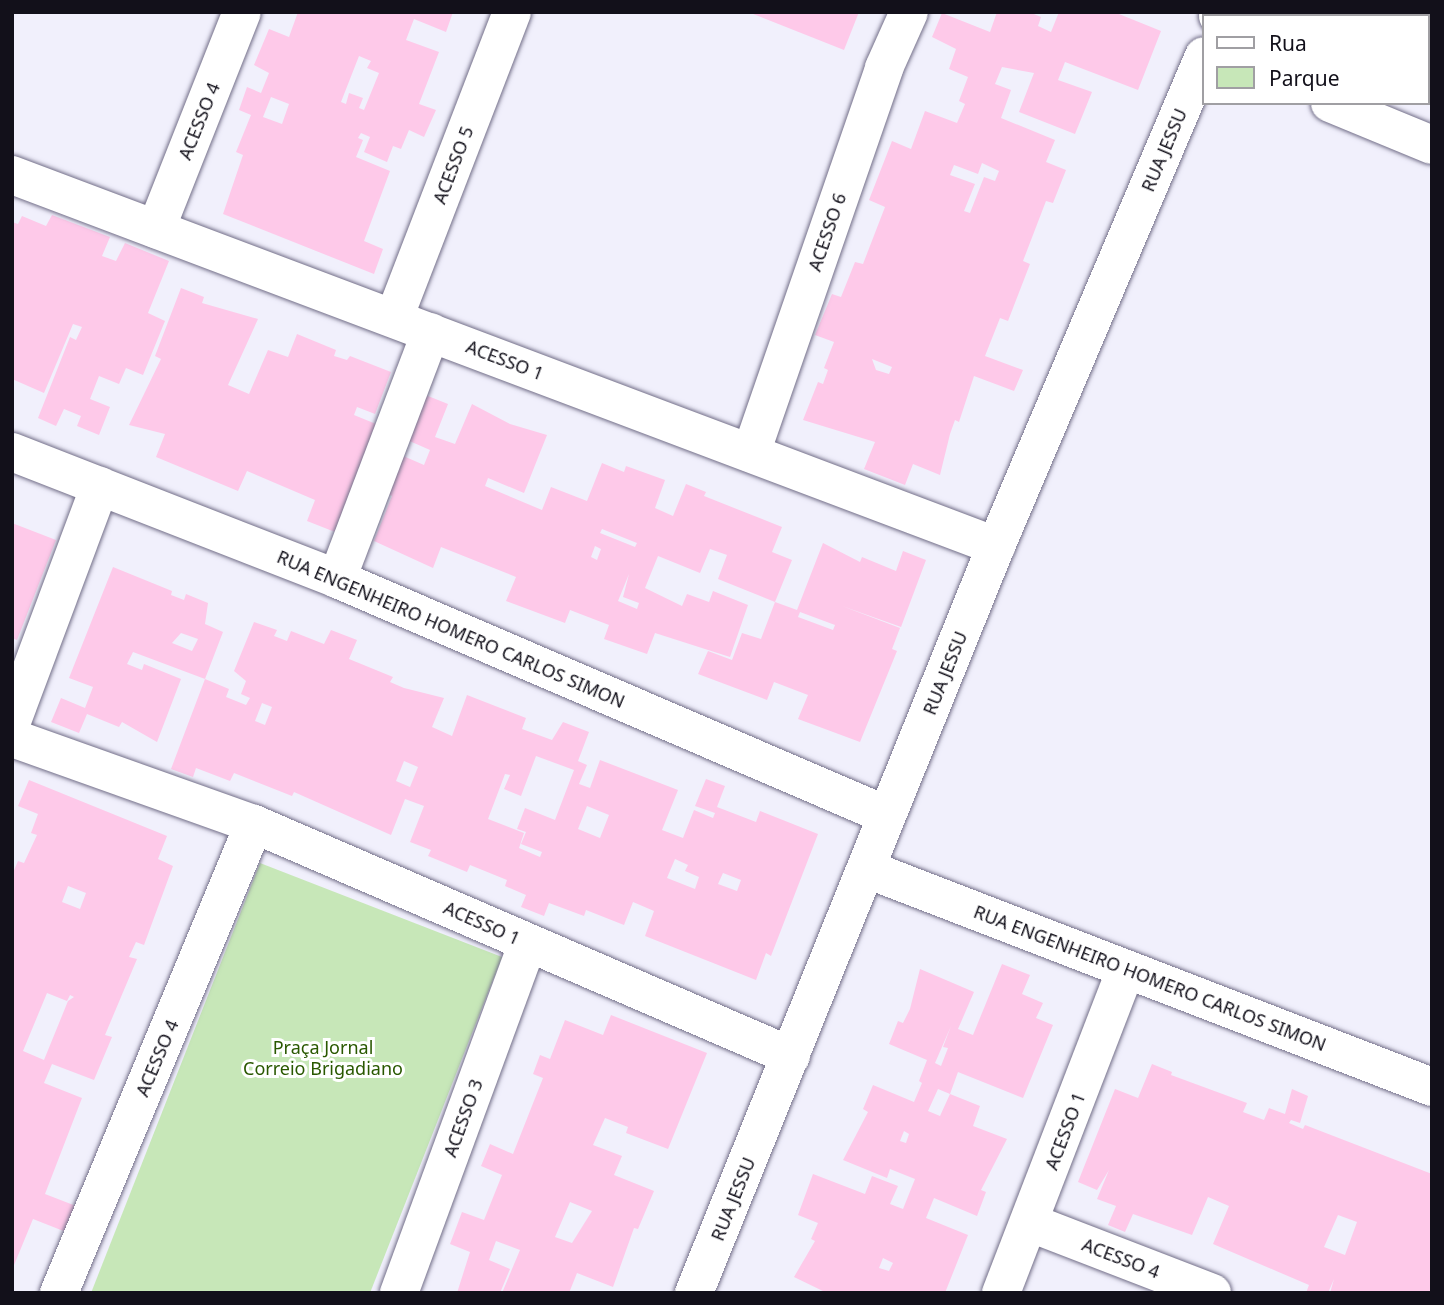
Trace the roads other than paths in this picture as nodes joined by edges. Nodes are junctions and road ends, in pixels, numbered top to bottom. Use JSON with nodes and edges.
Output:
{"nodes":[{"id":1,"x":242,"y":12,"type":"edge"},
{"id":2,"x":512,"y":12,"type":"edge"},
{"id":3,"x":909,"y":12,"type":"edge"},
{"id":4,"x":1202,"y":61,"type":"edge"},
{"id":5,"x":1335,"y":105,"type":"edge"},
{"id":6,"x":1432,"y":145,"type":"edge"},
{"id":7,"x":12,"y":175,"type":"edge"},
{"id":8,"x":156,"y":229,"type":"junction"},
{"id":9,"x":394,"y":318,"type":"junction"},
{"id":10,"x":431,"y":332,"type":"junction"},
{"id":11,"x":12,"y":452,"type":"edge"},
{"id":12,"x":751,"y":453,"type":"junction"},
{"id":13,"x":100,"y":486,"type":"junction"},
{"id":14,"x":996,"y":546,"type":"junction"},
{"id":15,"x":337,"y":579,"type":"junction"},
{"id":16,"x":12,"y":721,"type":"edge"},
{"id":17,"x":12,"y":737,"type":"edge"},
{"id":18,"x":886,"y":815,"type":"junction"},
{"id":19,"x":254,"y":824,"type":"junction"},
{"id":20,"x":867,"y":869,"type":"junction"},
{"id":21,"x":528,"y":943,"type":"junction"},
{"id":22,"x":1126,"y":969,"type":"junction"},
{"id":23,"x":791,"y":1056,"type":"junction"},
{"id":24,"x":1432,"y":1087,"type":"edge"},
{"id":25,"x":1031,"y":1223,"type":"junction"},
{"id":26,"x":59,"y":1293,"type":"edge"},
{"id":27,"x":399,"y":1293,"type":"edge"},
{"id":28,"x":694,"y":1293,"type":"edge"},
{"id":29,"x":1001,"y":1293,"type":"edge"},
{"id":30,"x":1212,"y":1293,"type":"edge"}],
"edges":[{"from":1,"to":8,"type":"street","name":"ACESSO 4"},
{"from":2,"to":9,"type":"street","name":"ACESSO 5"},
{"from":3,"to":12,"type":"street","name":"ACESSO 6"},
{"from":4,"to":14,"type":"street","name":"RUA JESSU"},
{"from":5,"to":6,"type":"street"},
{"from":7,"to":8,"type":"street","name":"ACESSO 1"},
{"from":8,"to":9,"type":"street","name":"ACESSO 1"},
{"from":9,"to":10,"type":"street","name":"ACESSO 1"},
{"from":10,"to":12,"type":"street","name":"ACESSO 1"},
{"from":10,"to":15,"type":"street"},
{"from":11,"to":13,"type":"street","name":"RUA ENGENHEIRO HOMERO CARLOS SIMON"},
{"from":12,"to":14,"type":"street","name":"ACESSO 1"},
{"from":13,"to":15,"type":"street","name":"RUA ENGENHEIRO HOMERO CARLOS SIMON"},
{"from":13,"to":16,"type":"street"},
{"from":14,"to":18,"type":"street","name":"RUA JESSU"},
{"from":15,"to":18,"type":"street","name":"RUA ENGENHEIRO HOMERO CARLOS SIMON"},
{"from":17,"to":19,"type":"street","name":"ACESSO 1"},
{"from":18,"to":20,"type":"street","name":"RUA JESSU"},
{"from":19,"to":21,"type":"street","name":"ACESSO 1"},
{"from":19,"to":26,"type":"street","name":"ACESSO 4"},
{"from":20,"to":22,"type":"street","name":"RUA ENGENHEIRO HOMERO CARLOS SIMON"},
{"from":20,"to":23,"type":"street","name":"RUA JESSU"},
{"from":21,"to":23,"type":"street","name":"ACESSO 1"},
{"from":21,"to":27,"type":"street","name":"ACESSO 3"},
{"from":22,"to":24,"type":"street","name":"RUA ENGENHEIRO HOMERO CARLOS SIMON"},
{"from":22,"to":25,"type":"street","name":"ACESSO 1"},
{"from":23,"to":28,"type":"street","name":"RUA JESSU"},
{"from":25,"to":29,"type":"street","name":"ACESSO 1"},
{"from":25,"to":30,"type":"street","name":"ACESSO 4"}]}
